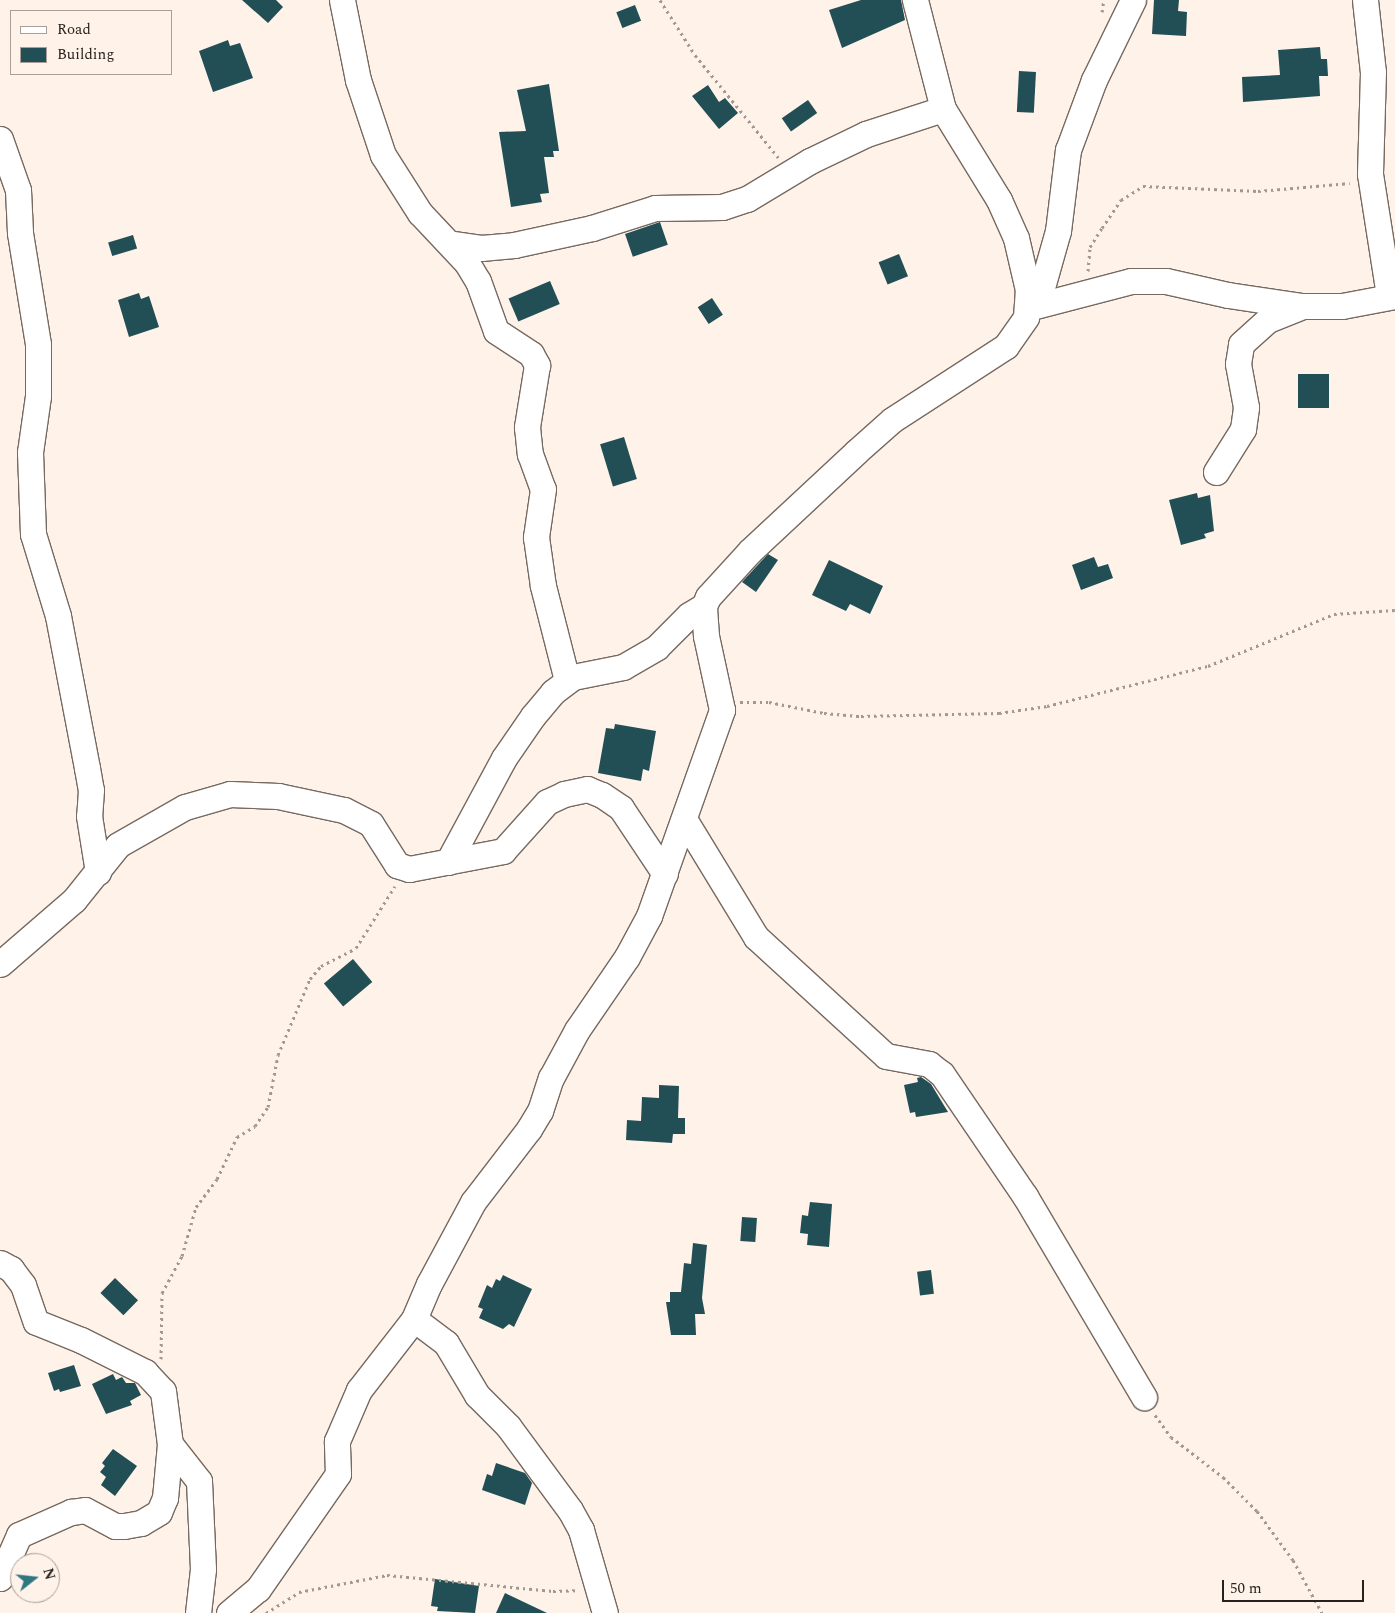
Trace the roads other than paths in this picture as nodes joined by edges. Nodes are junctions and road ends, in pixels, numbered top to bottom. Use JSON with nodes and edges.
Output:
{"nodes":[{"id":1,"x":342,"y":0,"type":"edge"},
{"id":2,"x":915,"y":0,"type":"edge"},
{"id":3,"x":1132,"y":0,"type":"edge"},
{"id":4,"x":1364,"y":0,"type":"edge"},
{"id":5,"x":943,"y":109,"type":"junction"},
{"id":6,"x":0,"y":139,"type":"edge"},
{"id":7,"x":452,"y":244,"type":"junction"},
{"id":8,"x":1392,"y":296,"type":"edge"},
{"id":9,"x":1032,"y":306,"type":"junction"},
{"id":10,"x":1302,"y":306,"type":"junction"},
{"id":11,"x":1216,"y":472,"type":"dead end"},
{"id":12,"x":704,"y":606,"type":"junction"},
{"id":13,"x":567,"y":680,"type":"junction"},
{"id":14,"x":684,"y":819,"type":"junction"},
{"id":15,"x":448,"y":862,"type":"junction"},
{"id":16,"x":98,"y":872,"type":"junction"},
{"id":17,"x":665,"y":874,"type":"junction"},
{"id":18,"x":0,"y":964,"type":"edge"},
{"id":19,"x":0,"y":1263,"type":"edge"},
{"id":20,"x":414,"y":1319,"type":"junction"},
{"id":21,"x":1144,"y":1397,"type":"road end"},
{"id":22,"x":170,"y":1444,"type":"junction"},
{"id":23,"x":0,"y":1578,"type":"edge"},
{"id":24,"x":198,"y":1613,"type":"edge"},
{"id":25,"x":229,"y":1613,"type":"edge"},
{"id":26,"x":605,"y":1613,"type":"edge"}],
"edges":[{"from":1,"to":7,"type":"street"},
{"from":2,"to":5,"type":"street"},
{"from":3,"to":9,"type":"street"},
{"from":4,"to":8,"type":"street"},
{"from":5,"to":7,"type":"street"},
{"from":5,"to":9,"type":"street"},
{"from":6,"to":16,"type":"street"},
{"from":7,"to":13,"type":"street"},
{"from":8,"to":10,"type":"street"},
{"from":9,"to":10,"type":"street"},
{"from":9,"to":12,"type":"street"},
{"from":10,"to":11,"type":"street"},
{"from":12,"to":13,"type":"street"},
{"from":12,"to":14,"type":"street"},
{"from":13,"to":15,"type":"street"},
{"from":14,"to":17,"type":"street"},
{"from":14,"to":21,"type":"street"},
{"from":15,"to":16,"type":"street"},
{"from":15,"to":17,"type":"street"},
{"from":16,"to":18,"type":"street"},
{"from":17,"to":20,"type":"street"},
{"from":19,"to":22,"type":"street"},
{"from":20,"to":25,"type":"street"},
{"from":20,"to":26,"type":"street"},
{"from":22,"to":23,"type":"street"},
{"from":22,"to":24,"type":"street"}]}
